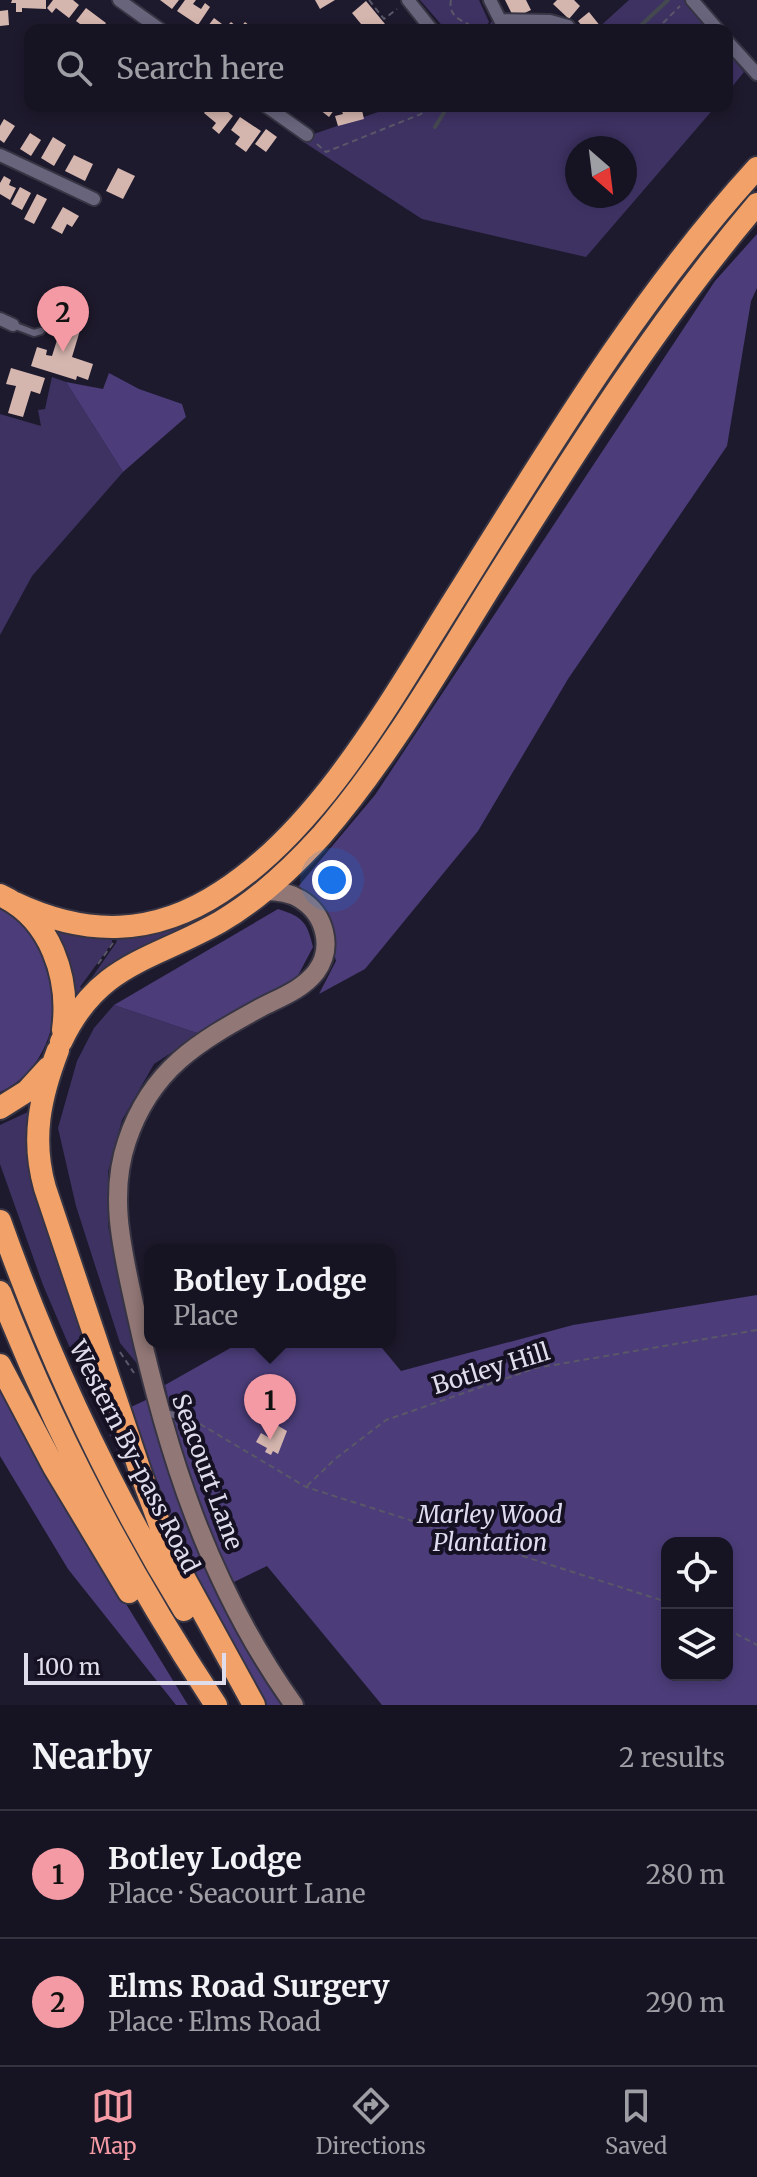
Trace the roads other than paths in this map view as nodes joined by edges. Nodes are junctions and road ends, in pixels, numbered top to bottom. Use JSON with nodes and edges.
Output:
{"nodes":[{"id":1,"x":119,"y":0,"type":"edge"},
{"id":2,"x":408,"y":0,"type":"edge"},
{"id":3,"x":490,"y":0,"type":"edge"},
{"id":4,"x":692,"y":0,"type":"edge"},
{"id":5,"x":153,"y":24,"type":"edge"},
{"id":6,"x":427,"y":24,"type":"edge"},
{"id":7,"x":561,"y":24,"type":"edge"},
{"id":8,"x":713,"y":24,"type":"edge"},
{"id":9,"x":733,"y":48,"type":"edge"},
{"id":10,"x":757,"y":74,"type":"edge"},
{"id":11,"x":274,"y":112,"type":"edge"},
{"id":12,"x":307,"y":135,"type":"road end"},
{"id":13,"x":0,"y":155,"type":"edge"},
{"id":14,"x":757,"y":168,"type":"edge"},
{"id":15,"x":94,"y":199,"type":"dead end"},
{"id":16,"x":757,"y":204,"type":"edge"},
{"id":17,"x":0,"y":319,"type":"edge"},
{"id":18,"x":13,"y":325,"type":"joint"},
{"id":19,"x":41,"y":331,"type":"dead end"},
{"id":20,"x":265,"y":891,"type":"junction"},
{"id":21,"x":6,"y":898,"type":"edge"},
{"id":22,"x":59,"y":1046,"type":"junction"},
{"id":23,"x":2,"y":1107,"type":"edge"},
{"id":24,"x":0,"y":1221,"type":"edge"},
{"id":25,"x":0,"y":1292,"type":"edge"},
{"id":26,"x":144,"y":1348,"type":"edge"},
{"id":27,"x":144,"y":1348,"type":"edge"},
{"id":28,"x":0,"y":1365,"type":"edge"},
{"id":29,"x":156,"y":1403,"type":"junction"},
{"id":30,"x":189,"y":1418,"type":"road end"},
{"id":31,"x":215,"y":1705,"type":"edge"},
{"id":32,"x":245,"y":1705,"type":"edge"},
{"id":33,"x":254,"y":1705,"type":"edge"},
{"id":34,"x":294,"y":1705,"type":"edge"}],
"edges":[{"from":1,"to":5,"type":"street"},
{"from":2,"to":6,"type":"street"},
{"from":3,"to":7,"type":"street"},
{"from":4,"to":8,"type":"street"},
{"from":9,"to":10,"type":"street"},
{"from":11,"to":12,"type":"street"},
{"from":13,"to":15,"type":"street"},
{"from":14,"to":21,"type":"highway"},
{"from":16,"to":20,"type":"highway"},
{"from":17,"to":18,"type":"street"},
{"from":18,"to":19,"type":"lane"},
{"from":20,"to":22,"type":"highway"},
{"from":20,"to":27,"type":"street","name":"Seacourt Lane"},
{"from":21,"to":22,"type":"highway"},
{"from":22,"to":23,"type":"highway"},
{"from":22,"to":33,"type":"highway"},
{"from":24,"to":32,"type":"highway","name":"Western By-pass Road"},
{"from":25,"to":31,"type":"highway"},
{"from":26,"to":29,"type":"street","name":"Seacourt Lane"},
{"from":28,"to":31,"type":"highway"},
{"from":29,"to":30,"type":"lane"},
{"from":29,"to":34,"type":"street","name":"Seacourt Lane"}]}
